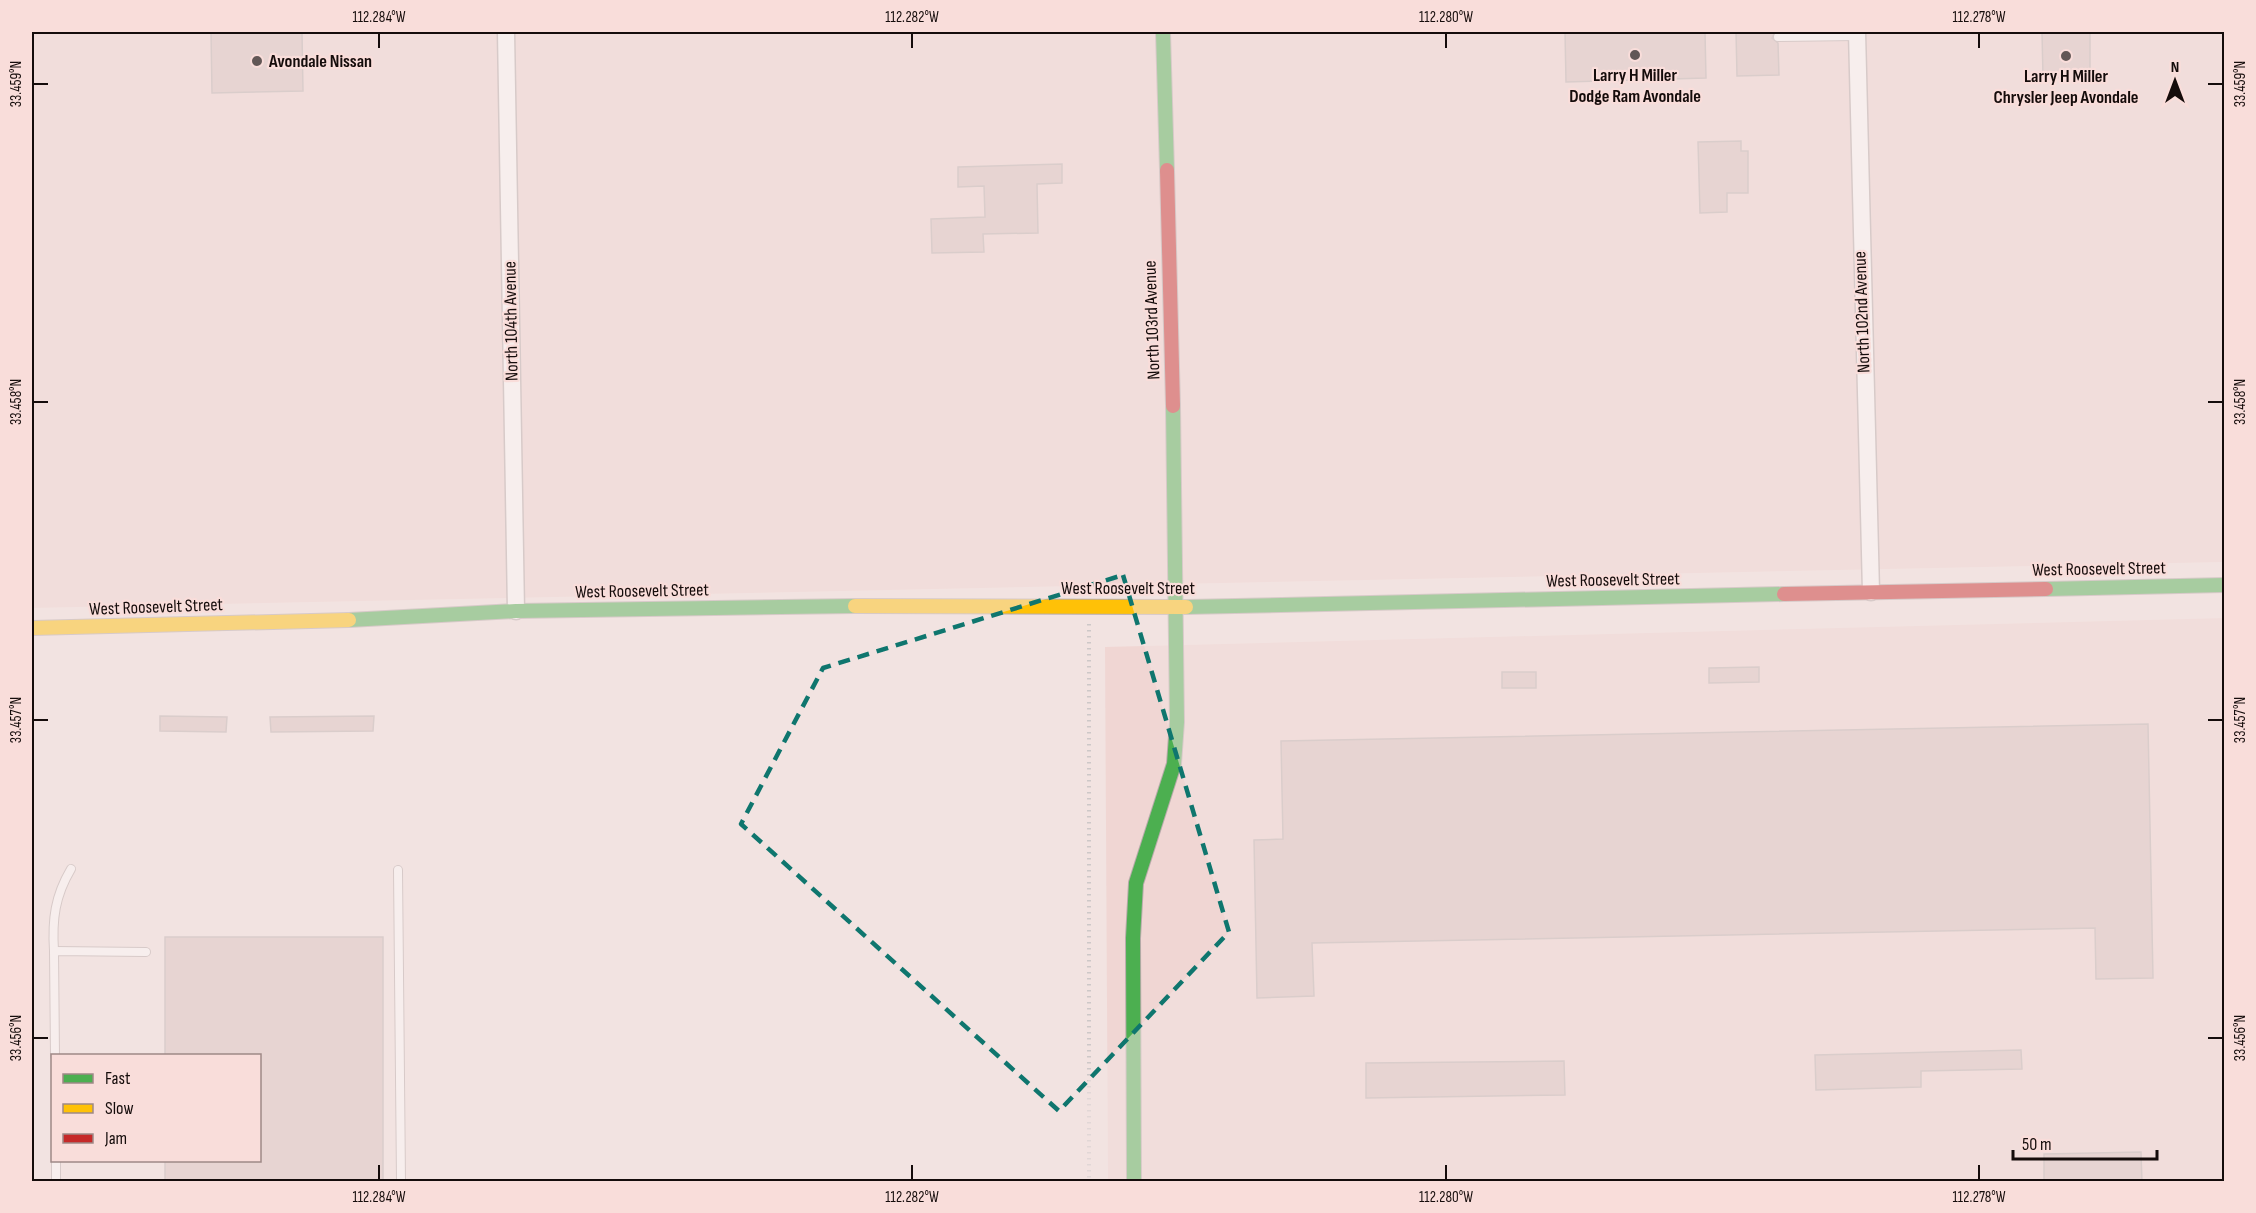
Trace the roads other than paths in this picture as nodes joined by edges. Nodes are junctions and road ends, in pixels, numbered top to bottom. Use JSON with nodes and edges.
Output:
{"nodes":[{"id":1,"x":506,"y":32,"type":"edge"},
{"id":2,"x":1163,"y":32,"type":"edge"},
{"id":3,"x":1857,"y":34,"type":"edge"},
{"id":4,"x":1778,"y":37,"type":"dead end"},
{"id":5,"x":2224,"y":585,"type":"edge"},
{"id":6,"x":1871,"y":592,"type":"junction"},
{"id":7,"x":1177,"y":607,"type":"junction"},
{"id":8,"x":516,"y":611,"type":"junction"},
{"id":9,"x":32,"y":628,"type":"edge"},
{"id":10,"x":71,"y":868,"type":"dead end"},
{"id":11,"x":398,"y":870,"type":"dead end"},
{"id":12,"x":54,"y":951,"type":"junction"},
{"id":13,"x":146,"y":952,"type":"dead end"},
{"id":14,"x":55,"y":1054,"type":"edge"},
{"id":15,"x":56,"y":1162,"type":"edge"},
{"id":16,"x":56,"y":1182,"type":"edge"},
{"id":17,"x":400,"y":1182,"type":"edge"},
{"id":18,"x":1134,"y":1182,"type":"edge"}],
"edges":[{"from":1,"to":8,"type":"street","name":"North 104th Avenue"},
{"from":2,"to":7,"type":"street","name":"North 103rd Avenue"},
{"from":3,"to":4,"type":"lane"},
{"from":3,"to":6,"type":"street","name":"North 102nd Avenue"},
{"from":5,"to":6,"type":"street","name":"West Roosevelt Street"},
{"from":6,"to":7,"type":"street","name":"West Roosevelt Street"},
{"from":7,"to":8,"type":"street","name":"West Roosevelt Street"},
{"from":7,"to":18,"type":"street","name":"North 103rd Avenue"},
{"from":8,"to":9,"type":"street","name":"West Roosevelt Street"},
{"from":10,"to":12,"type":"lane"},
{"from":11,"to":17,"type":"lane"},
{"from":12,"to":13,"type":"lane"},
{"from":12,"to":14,"type":"lane"},
{"from":15,"to":16,"type":"lane"}]}
